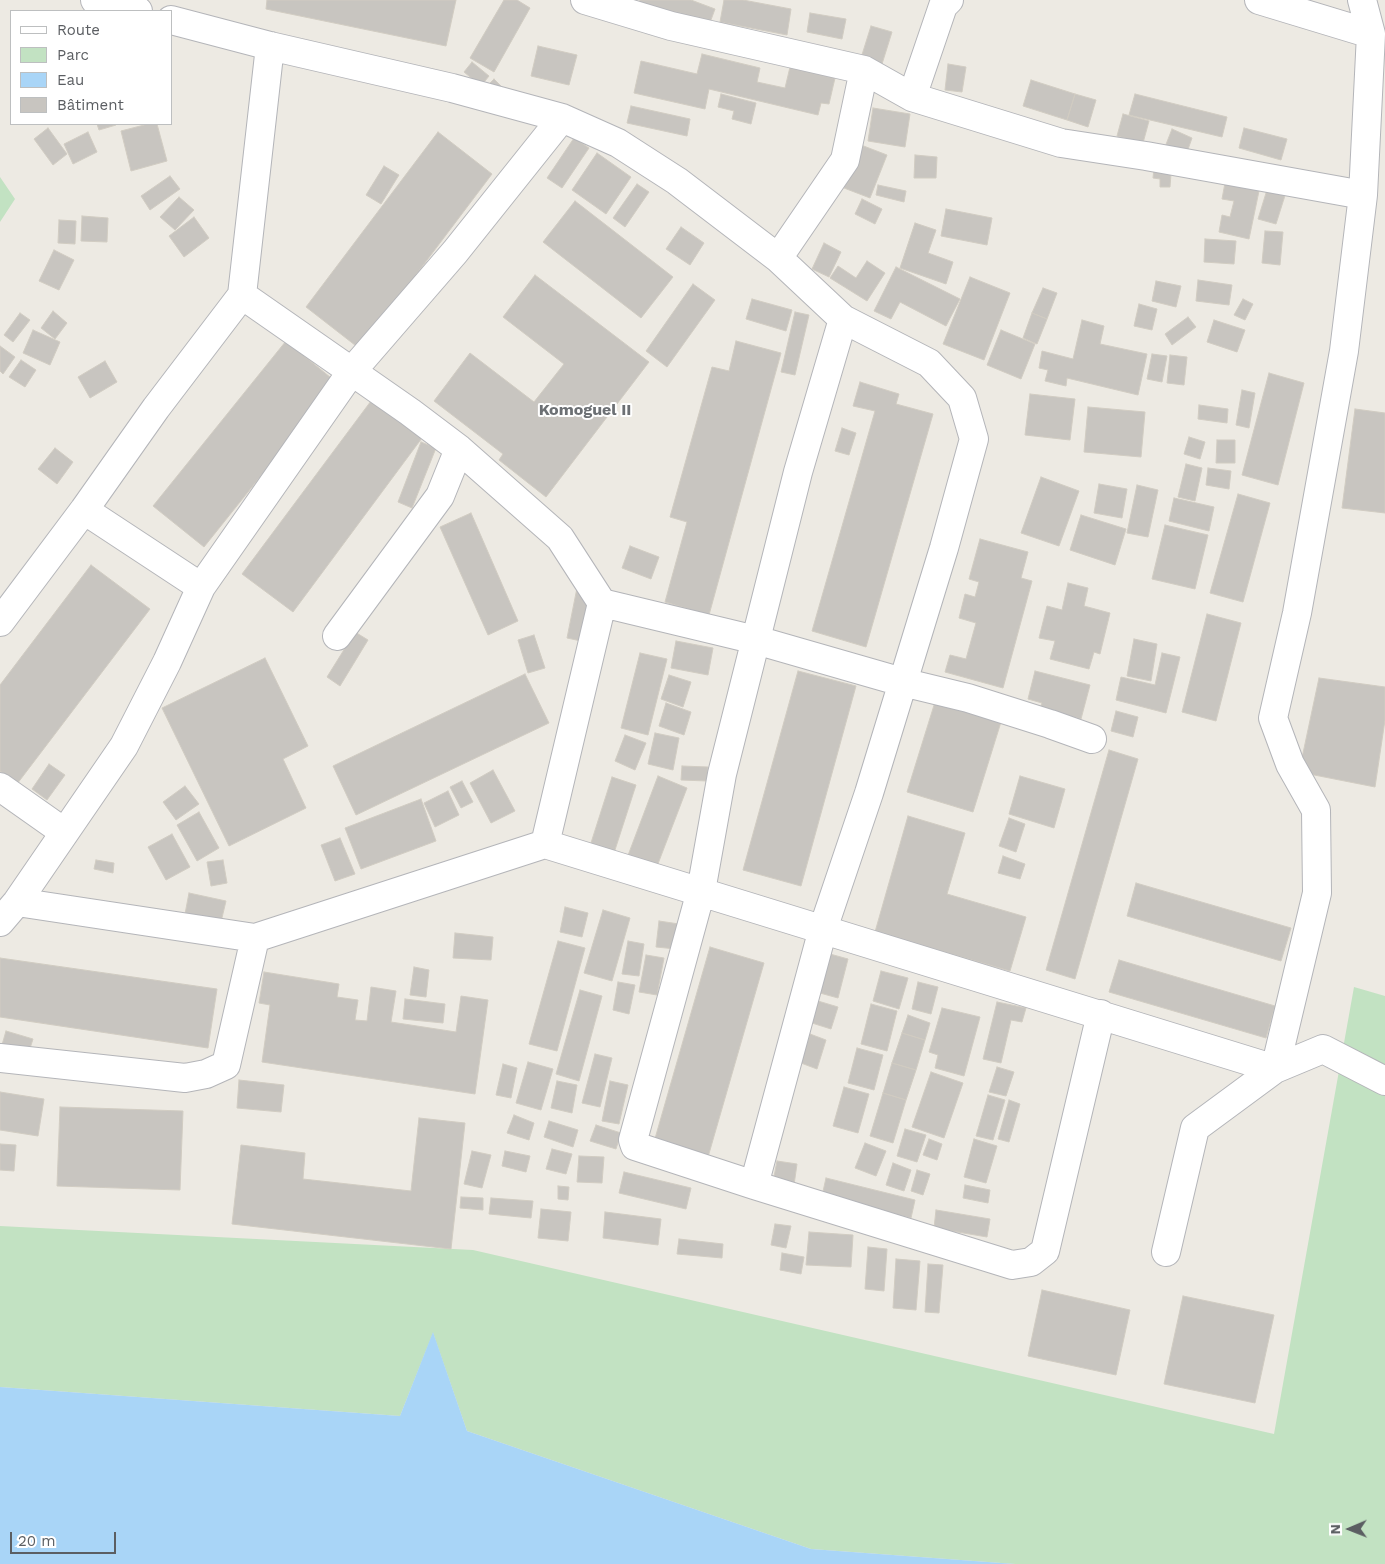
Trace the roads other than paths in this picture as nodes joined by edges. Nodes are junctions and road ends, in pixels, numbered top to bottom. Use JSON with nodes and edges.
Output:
{"nodes":[{"id":1,"x":95,"y":0,"type":"edge"},
{"id":2,"x":585,"y":0,"type":"edge"},
{"id":3,"x":949,"y":0,"type":"edge"},
{"id":4,"x":1259,"y":0,"type":"edge"},
{"id":5,"x":1362,"y":0,"type":"edge"},
{"id":6,"x":134,"y":10,"type":"edge"},
{"id":7,"x":172,"y":20,"type":"edge"},
{"id":8,"x":1371,"y":34,"type":"junction"},
{"id":9,"x":270,"y":46,"type":"junction"},
{"id":10,"x":864,"y":70,"type":"junction"},
{"id":11,"x":912,"y":97,"type":"junction"},
{"id":12,"x":562,"y":118,"type":"junction"},
{"id":13,"x":1363,"y":195,"type":"junction"},
{"id":14,"x":778,"y":258,"type":"junction"},
{"id":15,"x":242,"y":295,"type":"junction"},
{"id":16,"x":844,"y":319,"type":"junction"},
{"id":17,"x":352,"y":371,"type":"junction"},
{"id":18,"x":459,"y":449,"type":"junction"},
{"id":19,"x":84,"y":510,"type":"junction"},
{"id":20,"x":201,"y":587,"type":"junction"},
{"id":21,"x":602,"y":603,"type":"junction"},
{"id":22,"x":0,"y":622,"type":"edge"},
{"id":23,"x":337,"y":636,"type":"dead end"},
{"id":24,"x":756,"y":640,"type":"junction"},
{"id":25,"x":902,"y":682,"type":"junction"},
{"id":26,"x":1092,"y":739,"type":"dead end"},
{"id":27,"x":0,"y":787,"type":"edge"},
{"id":28,"x":64,"y":832,"type":"junction"},
{"id":29,"x":545,"y":844,"type":"junction"},
{"id":30,"x":701,"y":891,"type":"junction"},
{"id":31,"x":9,"y":912,"type":"edge"},
{"id":32,"x":823,"y":929,"type":"junction"},
{"id":33,"x":255,"y":938,"type":"junction"},
{"id":34,"x":1101,"y":1014,"type":"junction"},
{"id":35,"x":0,"y":1058,"type":"edge"},
{"id":36,"x":1275,"y":1069,"type":"junction"},
{"id":37,"x":1385,"y":1080,"type":"edge"},
{"id":38,"x":754,"y":1185,"type":"junction"},
{"id":39,"x":1166,"y":1252,"type":"dead end"}],
"edges":[{"from":1,"to":6,"type":"street"},
{"from":2,"to":10,"type":"street"},
{"from":3,"to":11,"type":"street"},
{"from":4,"to":8,"type":"street"},
{"from":5,"to":8,"type":"street"},
{"from":7,"to":9,"type":"street"},
{"from":8,"to":13,"type":"street"},
{"from":9,"to":12,"type":"street"},
{"from":9,"to":15,"type":"street"},
{"from":10,"to":11,"type":"street"},
{"from":10,"to":14,"type":"street"},
{"from":11,"to":13,"type":"street"},
{"from":12,"to":14,"type":"street"},
{"from":12,"to":17,"type":"street"},
{"from":13,"to":36,"type":"street"},
{"from":14,"to":16,"type":"street"},
{"from":15,"to":17,"type":"street"},
{"from":15,"to":19,"type":"street"},
{"from":16,"to":24,"type":"street"},
{"from":16,"to":25,"type":"street"},
{"from":17,"to":18,"type":"street"},
{"from":17,"to":20,"type":"street"},
{"from":18,"to":21,"type":"street"},
{"from":18,"to":23,"type":"street"},
{"from":19,"to":20,"type":"street"},
{"from":19,"to":22,"type":"street"},
{"from":20,"to":28,"type":"street"},
{"from":21,"to":24,"type":"street"},
{"from":21,"to":29,"type":"street"},
{"from":24,"to":25,"type":"street"},
{"from":24,"to":30,"type":"street"},
{"from":25,"to":26,"type":"street"},
{"from":25,"to":32,"type":"street"},
{"from":27,"to":28,"type":"street"},
{"from":28,"to":31,"type":"street"},
{"from":29,"to":30,"type":"street"},
{"from":29,"to":33,"type":"street"},
{"from":30,"to":32,"type":"street"},
{"from":30,"to":38,"type":"street"},
{"from":31,"to":33,"type":"street"},
{"from":32,"to":34,"type":"street"},
{"from":32,"to":38,"type":"street"},
{"from":33,"to":35,"type":"street"},
{"from":34,"to":36,"type":"street"},
{"from":34,"to":38,"type":"street"},
{"from":36,"to":37,"type":"street"},
{"from":36,"to":39,"type":"street"}]}
